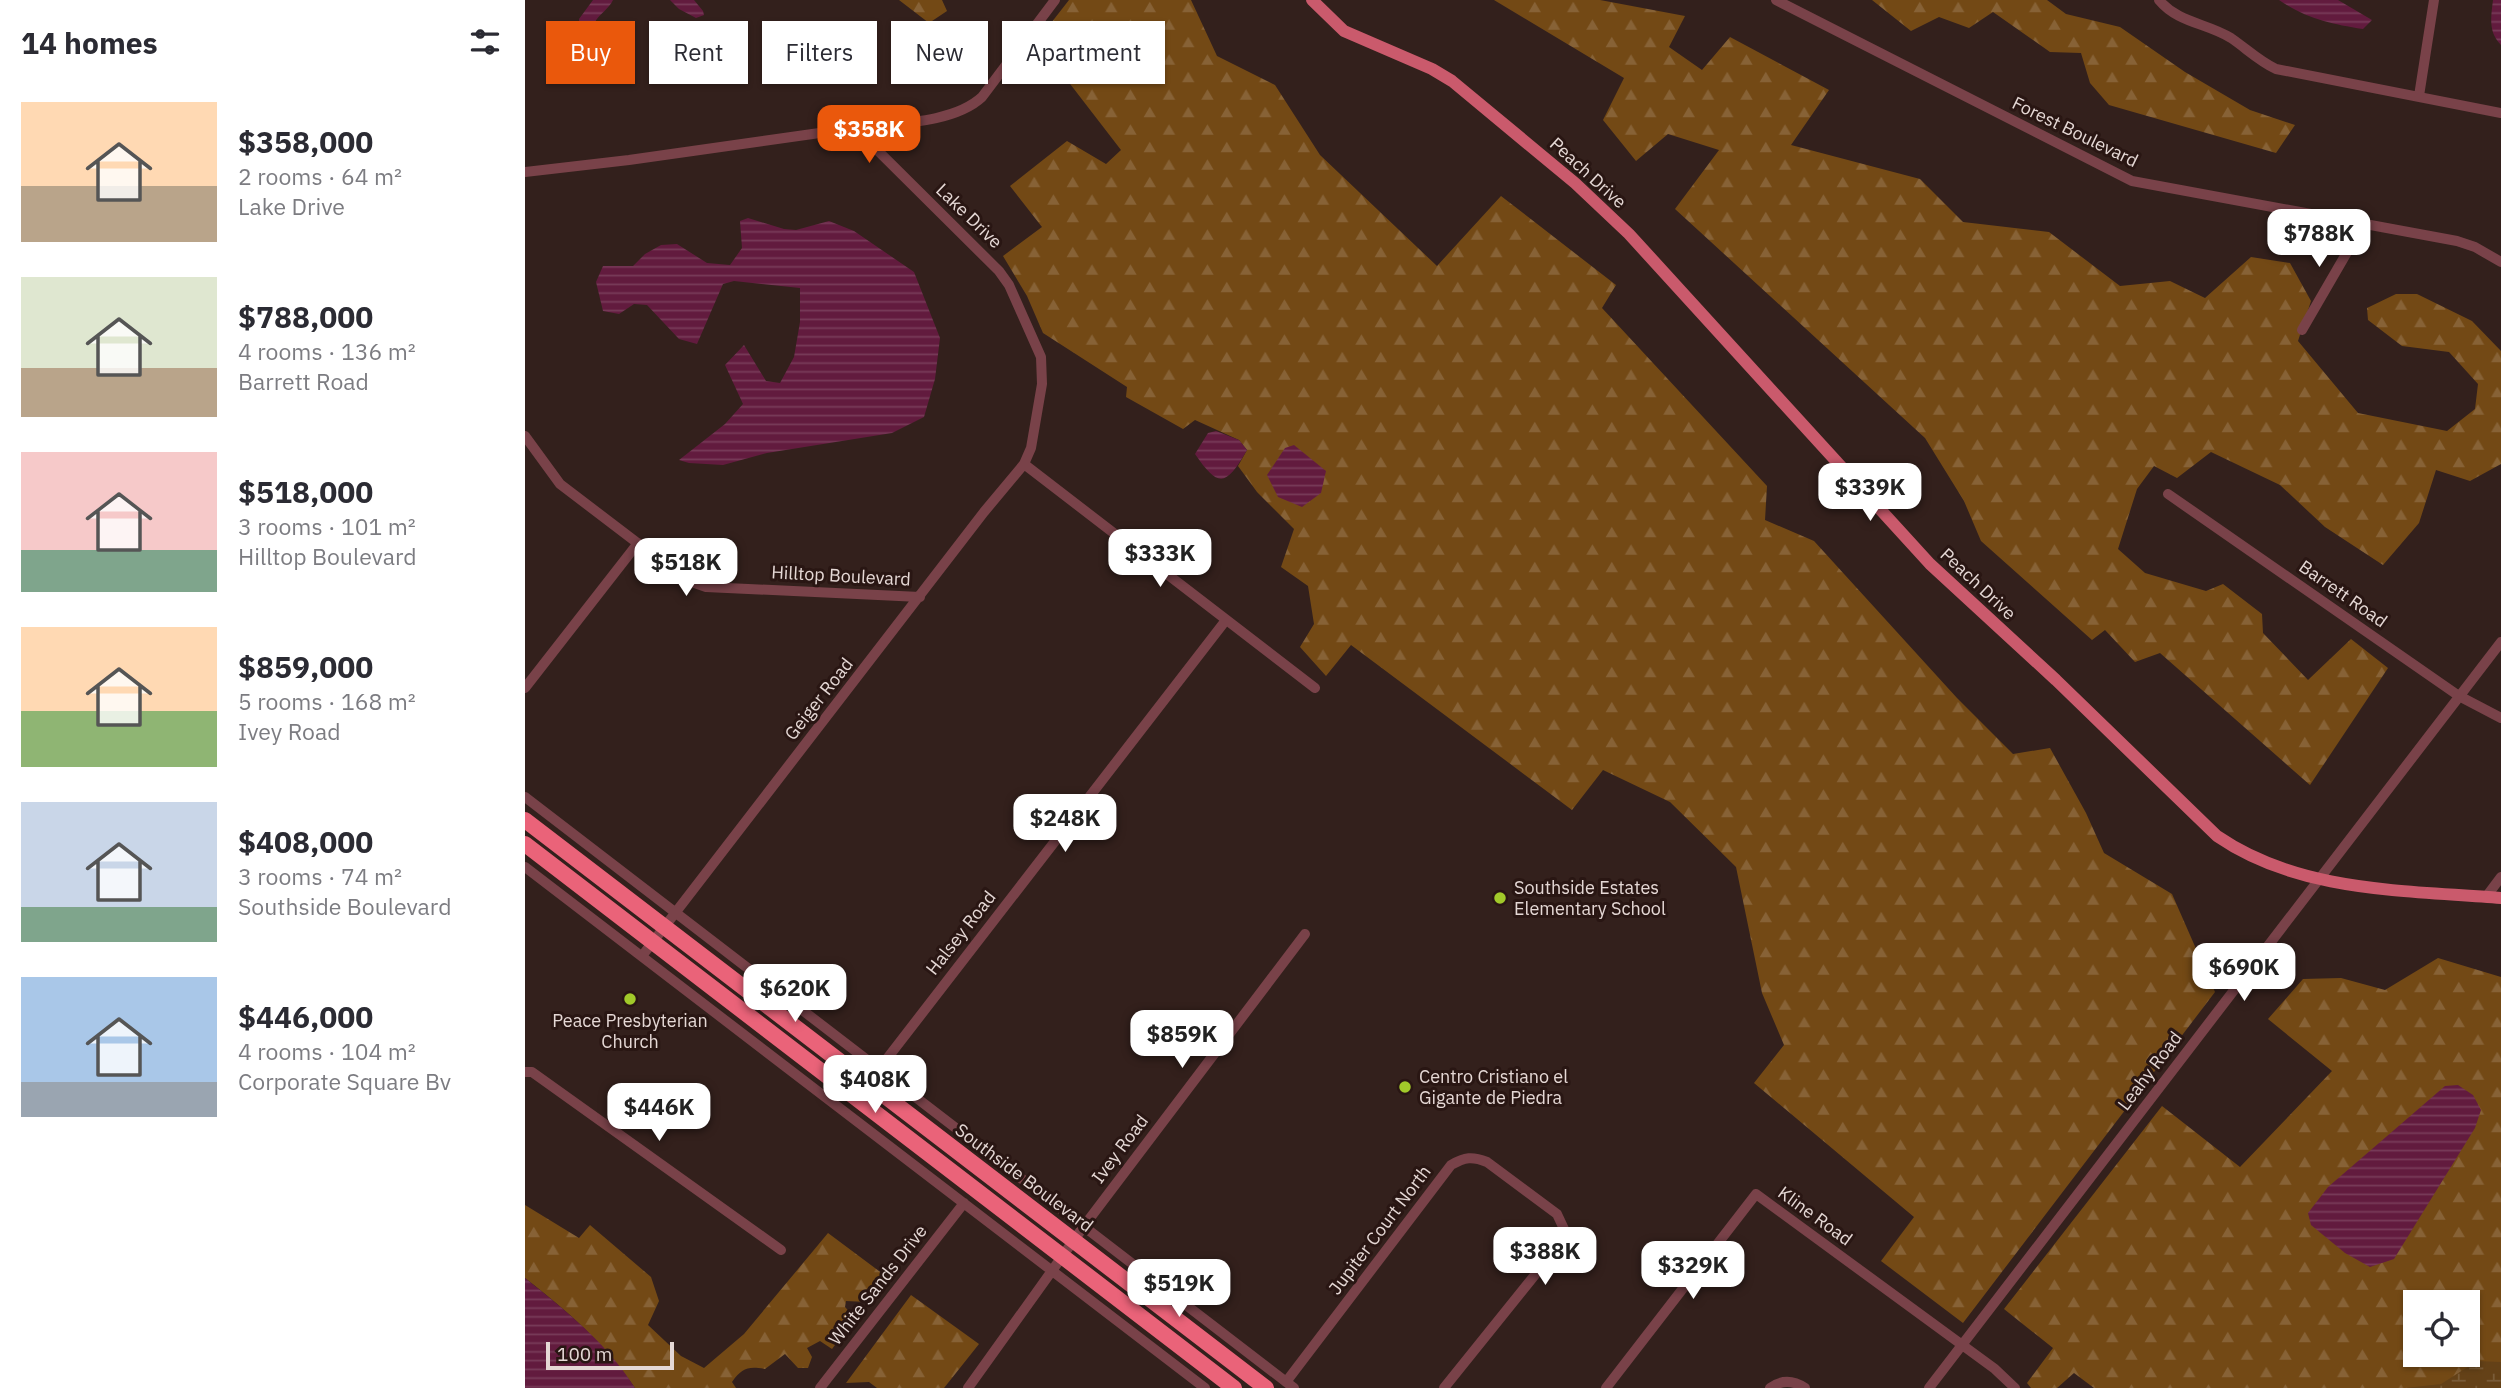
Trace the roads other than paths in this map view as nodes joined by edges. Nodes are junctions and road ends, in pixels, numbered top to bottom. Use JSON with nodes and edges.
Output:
{"nodes":[{"id":1,"x":1055,"y":0,"type":"edge"},
{"id":2,"x":1312,"y":0,"type":"edge"},
{"id":3,"x":1776,"y":0,"type":"edge"},
{"id":4,"x":2159,"y":0,"type":"edge"},
{"id":5,"x":2434,"y":0,"type":"edge"},
{"id":6,"x":2419,"y":96,"type":"junction"},
{"id":7,"x":2501,"y":113,"type":"edge"},
{"id":8,"x":855,"y":128,"type":"junction"},
{"id":9,"x":525,"y":172,"type":"edge"},
{"id":10,"x":2364,"y":223,"type":"junction"},
{"id":11,"x":2501,"y":262,"type":"edge"},
{"id":12,"x":2302,"y":330,"type":"dead end"},
{"id":13,"x":525,"y":436,"type":"edge"},
{"id":14,"x":1024,"y":464,"type":"junction"},
{"id":15,"x":2168,"y":494,"type":"dead end"},
{"id":16,"x":638,"y":543,"type":"junction"},
{"id":17,"x":919,"y":597,"type":"junction"},
{"id":18,"x":1226,"y":620,"type":"junction"},
{"id":19,"x":2501,"y":642,"type":"edge"},
{"id":20,"x":525,"y":688,"type":"edge"},
{"id":21,"x":1315,"y":688,"type":"dead end"},
{"id":22,"x":2459,"y":696,"type":"junction"},
{"id":23,"x":2501,"y":718,"type":"edge"},
{"id":24,"x":525,"y":797,"type":"edge"},
{"id":25,"x":525,"y":820,"type":"edge"},
{"id":26,"x":525,"y":844,"type":"edge"},
{"id":27,"x":525,"y":867,"type":"edge"},
{"id":28,"x":2501,"y":877,"type":"edge"},
{"id":29,"x":2318,"y":880,"type":"junction"},
{"id":30,"x":2486,"y":897,"type":"junction"},
{"id":31,"x":2501,"y":898,"type":"edge"},
{"id":32,"x":675,"y":913,"type":"junction"},
{"id":33,"x":664,"y":927,"type":"junction"},
{"id":34,"x":1305,"y":934,"type":"dead end"},
{"id":35,"x":653,"y":942,"type":"junction"},
{"id":36,"x":642,"y":956,"type":"junction"},
{"id":37,"x":879,"y":1069,"type":"junction"},
{"id":38,"x":525,"y":1072,"type":"edge"},
{"id":39,"x":964,"y":1203,"type":"junction"},
{"id":40,"x":1084,"y":1226,"type":"junction"},
{"id":41,"x":1074,"y":1241,"type":"junction"},
{"id":42,"x":781,"y":1250,"type":"dead end"},
{"id":43,"x":1063,"y":1257,"type":"junction"},
{"id":44,"x":1053,"y":1272,"type":"junction"},
{"id":45,"x":1962,"y":1344,"type":"junction"},
{"id":46,"x":1290,"y":1385,"type":"edge"},
{"id":47,"x":820,"y":1388,"type":"edge"},
{"id":48,"x":968,"y":1388,"type":"edge"},
{"id":49,"x":1205,"y":1388,"type":"edge"},
{"id":50,"x":1234,"y":1388,"type":"edge"},
{"id":51,"x":1266,"y":1388,"type":"edge"},
{"id":52,"x":1444,"y":1388,"type":"edge"},
{"id":53,"x":1606,"y":1388,"type":"edge"},
{"id":54,"x":1770,"y":1388,"type":"edge"},
{"id":55,"x":1805,"y":1388,"type":"edge"},
{"id":56,"x":1929,"y":1388,"type":"edge"},
{"id":57,"x":2015,"y":1388,"type":"edge"}],
"edges":[{"from":1,"to":8,"type":"street"},
{"from":2,"to":29,"type":"main road","name":"Peach Drive"},
{"from":3,"to":10,"type":"street","name":"Forest Boulevard"},
{"from":4,"to":6,"type":"street"},
{"from":5,"to":6,"type":"street"},
{"from":6,"to":7,"type":"street"},
{"from":8,"to":9,"type":"street"},
{"from":8,"to":14,"type":"street","name":"Lake Drive"},
{"from":10,"to":11,"type":"street","name":"Forest Boulevard"},
{"from":10,"to":12,"type":"street"},
{"from":13,"to":16,"type":"street","name":"Hilltop Boulevard"},
{"from":14,"to":17,"type":"street","name":"Geiger Road"},
{"from":14,"to":18,"type":"street"},
{"from":15,"to":22,"type":"street","name":"Barrett Road"},
{"from":16,"to":17,"type":"street","name":"Hilltop Boulevard"},
{"from":16,"to":20,"type":"street"},
{"from":17,"to":32,"type":"street","name":"Geiger Road"},
{"from":18,"to":21,"type":"street"},
{"from":18,"to":37,"type":"street","name":"Halsey Road"},
{"from":19,"to":22,"type":"street","name":"Leahy Road"},
{"from":22,"to":23,"type":"street","name":"Barrett Road"},
{"from":22,"to":29,"type":"street","name":"Leahy Road"},
{"from":24,"to":32,"type":"street"},
{"from":25,"to":33,"type":"highway","name":"Southside Boulevard"},
{"from":26,"to":35,"type":"highway"},
{"from":27,"to":36,"type":"street"},
{"from":28,"to":30,"type":"street"},
{"from":29,"to":30,"type":"main road","name":"Peach Drive"},
{"from":29,"to":45,"type":"street","name":"Leahy Road"},
{"from":30,"to":31,"type":"main road","name":"Peach Drive"},
{"from":32,"to":33,"type":"street","name":"Geiger Road"},
{"from":32,"to":37,"type":"street"},
{"from":33,"to":35,"type":"street","name":"Geiger Road"},
{"from":33,"to":41,"type":"highway","name":"Southside Boulevard"},
{"from":34,"to":40,"type":"street","name":"Ivey Road"},
{"from":35,"to":36,"type":"street","name":"Geiger Road"},
{"from":35,"to":43,"type":"highway"},
{"from":36,"to":39,"type":"street"},
{"from":37,"to":40,"type":"street"},
{"from":38,"to":42,"type":"street"},
{"from":39,"to":44,"type":"street"},
{"from":39,"to":47,"type":"street","name":"White Sands Drive"},
{"from":40,"to":41,"type":"street","name":"Ivey Road"},
{"from":40,"to":46,"type":"street"},
{"from":41,"to":43,"type":"street","name":"Ivey Road"},
{"from":41,"to":51,"type":"highway","name":"Southside Boulevard"},
{"from":43,"to":44,"type":"street","name":"Ivey Road"},
{"from":43,"to":50,"type":"highway"},
{"from":44,"to":48,"type":"street","name":"Ivey Road"},
{"from":44,"to":49,"type":"street"},
{"from":45,"to":53,"type":"street","name":"Kline Road"},
{"from":45,"to":56,"type":"street","name":"Leahy Road"},
{"from":45,"to":57,"type":"street","name":"Kline Road"},
{"from":46,"to":52,"type":"street","name":"Jupiter Court North"},
{"from":54,"to":55,"type":"street"}]}
